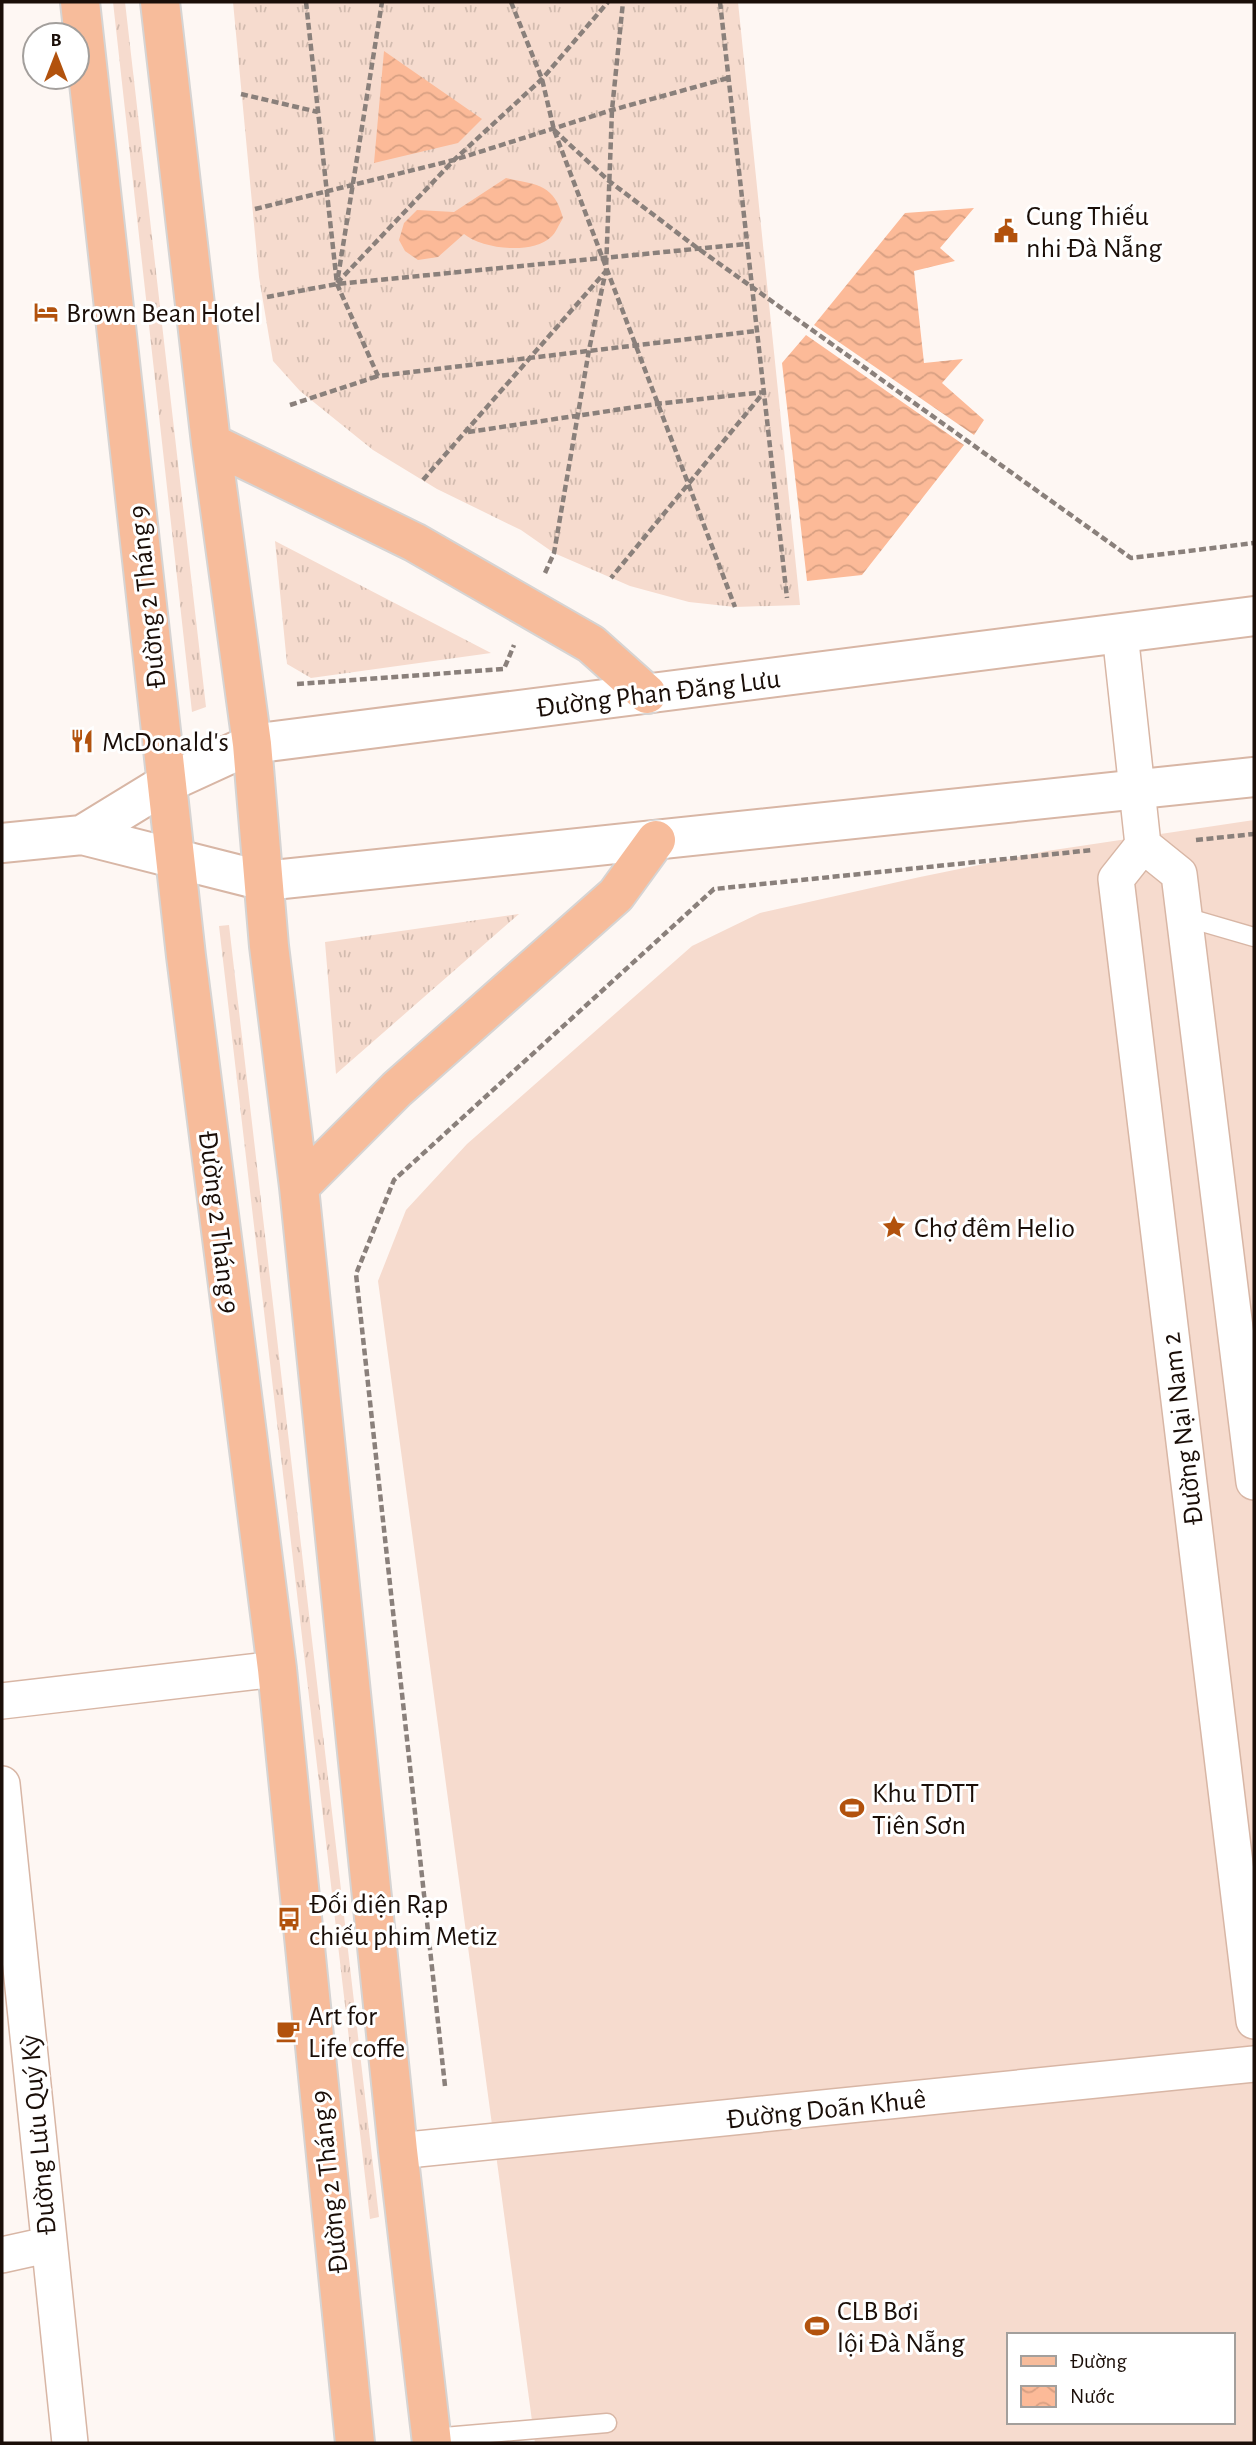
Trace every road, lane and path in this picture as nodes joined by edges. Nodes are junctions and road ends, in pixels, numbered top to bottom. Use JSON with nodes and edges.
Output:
{"nodes":[{"id":1,"x":80,"y":2,"type":"edge"},
{"id":2,"x":160,"y":2,"type":"edge"},
{"id":3,"x":306,"y":2,"type":"edge"},
{"id":4,"x":382,"y":2,"type":"edge"},
{"id":5,"x":511,"y":2,"type":"edge"},
{"id":6,"x":608,"y":2,"type":"edge"},
{"id":7,"x":623,"y":2,"type":"edge"},
{"id":8,"x":720,"y":2,"type":"edge"},
{"id":9,"x":728,"y":78,"type":"junction"},
{"id":10,"x":542,"y":79,"type":"junction"},
{"id":11,"x":241,"y":94,"type":"dead end"},
{"id":12,"x":612,"y":110,"type":"junction"},
{"id":13,"x":318,"y":112,"type":"junction"},
{"id":14,"x":554,"y":130,"type":"junction"},
{"id":15,"x":454,"y":160,"type":"junction"},
{"id":16,"x":609,"y":181,"type":"junction"},
{"id":17,"x":353,"y":185,"type":"junction"},
{"id":18,"x":327,"y":191,"type":"junction"},
{"id":19,"x":255,"y":209,"type":"dead end"},
{"id":20,"x":747,"y":244,"type":"junction"},
{"id":21,"x":696,"y":247,"type":"junction"},
{"id":22,"x":604,"y":256,"type":"junction"},
{"id":23,"x":606,"y":270,"type":"junction"},
{"id":24,"x":337,"y":284,"type":"junction"},
{"id":25,"x":751,"y":285,"type":"junction"},
{"id":26,"x":267,"y":297,"type":"dead end"},
{"id":27,"x":756,"y":331,"type":"junction"},
{"id":28,"x":634,"y":344,"type":"junction"},
{"id":29,"x":589,"y":350,"type":"junction"},
{"id":30,"x":533,"y":357,"type":"junction"},
{"id":31,"x":379,"y":376,"type":"junction"},
{"id":32,"x":764,"y":392,"type":"junction"},
{"id":33,"x":656,"y":404,"type":"junction"},
{"id":34,"x":290,"y":405,"type":"dead end"},
{"id":35,"x":577,"y":416,"type":"junction"},
{"id":36,"x":468,"y":432,"type":"junction"},
{"id":37,"x":211,"y":443,"type":"junction"},
{"id":38,"x":423,"y":480,"type":"dead end"},
{"id":39,"x":688,"y":484,"type":"junction"},
{"id":40,"x":1254,"y":543,"type":"edge"},
{"id":41,"x":611,"y":578,"type":"dead end"},
{"id":42,"x":786,"y":598,"type":"dead end"},
{"id":43,"x":735,"y":607,"type":"dead end"},
{"id":44,"x":530,"y":610,"type":"junction"},
{"id":45,"x":1254,"y":616,"type":"edge"},
{"id":46,"x":1120,"y":633,"type":"junction"},
{"id":47,"x":297,"y":684,"type":"dead end"},
{"id":48,"x":647,"y":694,"type":"junction"},
{"id":49,"x":252,"y":744,"type":"junction"},
{"id":50,"x":1254,"y":777,"type":"edge"},
{"id":51,"x":167,"y":783,"type":"junction"},
{"id":52,"x":1138,"y":790,"type":"junction"},
{"id":53,"x":1254,"y":834,"type":"edge"},
{"id":54,"x":82,"y":835,"type":"junction"},
{"id":55,"x":656,"y":840,"type":"junction"},
{"id":56,"x":2,"y":843,"type":"edge"},
{"id":57,"x":1143,"y":845,"type":"junction"},
{"id":58,"x":175,"y":857,"type":"junction"},
{"id":59,"x":264,"y":881,"type":"junction"},
{"id":60,"x":1185,"y":917,"type":"junction"},
{"id":61,"x":1254,"y":937,"type":"edge"},
{"id":62,"x":299,"y":1187,"type":"junction"},
{"id":63,"x":1254,"y":1482,"type":"edge"},
{"id":64,"x":277,"y":1669,"type":"junction"},
{"id":65,"x":2,"y":1702,"type":"edge"},
{"id":66,"x":2,"y":1784,"type":"edge"},
{"id":67,"x":1254,"y":2021,"type":"edge"},
{"id":68,"x":1254,"y":2064,"type":"edge"},
{"id":69,"x":444,"y":2085,"type":"dead end"},
{"id":70,"x":398,"y":2151,"type":"junction"},
{"id":71,"x":47,"y":2245,"type":"junction"},
{"id":72,"x":2,"y":2255,"type":"edge"},
{"id":73,"x":607,"y":2423,"type":"dead end"},
{"id":74,"x":432,"y":2441,"type":"edge"},
{"id":75,"x":70,"y":2443,"type":"edge"},
{"id":76,"x":355,"y":2443,"type":"edge"}],
"edges":[{"from":1,"to":51,"type":"main road","name":"Đường 2 Tháng 9"},
{"from":2,"to":37,"type":"main road"},
{"from":3,"to":13,"type":"path"},
{"from":4,"to":17,"type":"path"},
{"from":5,"to":10,"type":"path"},
{"from":6,"to":10,"type":"path"},
{"from":7,"to":12,"type":"path"},
{"from":8,"to":9,"type":"path"},
{"from":9,"to":12,"type":"path"},
{"from":9,"to":20,"type":"path"},
{"from":10,"to":14,"type":"path"},
{"from":10,"to":15,"type":"path"},
{"from":11,"to":13,"type":"path"},
{"from":12,"to":14,"type":"path"},
{"from":12,"to":16,"type":"path"},
{"from":13,"to":18,"type":"path"},
{"from":14,"to":15,"type":"path"},
{"from":14,"to":16,"type":"path"},
{"from":14,"to":22,"type":"path"},
{"from":15,"to":17,"type":"path"},
{"from":15,"to":24,"type":"path"},
{"from":16,"to":21,"type":"path"},
{"from":16,"to":22,"type":"path"},
{"from":17,"to":18,"type":"path"},
{"from":17,"to":24,"type":"path"},
{"from":18,"to":19,"type":"path"},
{"from":18,"to":24,"type":"path"},
{"from":20,"to":21,"type":"path"},
{"from":20,"to":25,"type":"path"},
{"from":21,"to":22,"type":"path"},
{"from":21,"to":25,"type":"path"},
{"from":22,"to":23,"type":"path"},
{"from":22,"to":24,"type":"path"},
{"from":23,"to":28,"type":"path"},
{"from":23,"to":29,"type":"path"},
{"from":23,"to":30,"type":"path"},
{"from":24,"to":26,"type":"path"},
{"from":24,"to":31,"type":"path"},
{"from":25,"to":27,"type":"path"},
{"from":25,"to":40,"type":"path"},
{"from":27,"to":28,"type":"path"},
{"from":27,"to":32,"type":"path"},
{"from":28,"to":29,"type":"path"},
{"from":28,"to":33,"type":"path"},
{"from":29,"to":30,"type":"path"},
{"from":29,"to":35,"type":"path"},
{"from":30,"to":31,"type":"path"},
{"from":30,"to":36,"type":"path"},
{"from":31,"to":34,"type":"path"},
{"from":32,"to":33,"type":"path"},
{"from":32,"to":39,"type":"path"},
{"from":32,"to":42,"type":"path"},
{"from":33,"to":35,"type":"path"},
{"from":33,"to":39,"type":"path"},
{"from":35,"to":36,"type":"path"},
{"from":35,"to":44,"type":"path"},
{"from":36,"to":38,"type":"path"},
{"from":37,"to":44,"type":"main road"},
{"from":37,"to":49,"type":"main road"},
{"from":39,"to":41,"type":"path"},
{"from":39,"to":43,"type":"path"},
{"from":44,"to":47,"type":"path"},
{"from":44,"to":48,"type":"main road"},
{"from":45,"to":46,"type":"street","name":"Đường Phan Đăng Lưu"},
{"from":46,"to":48,"type":"street","name":"Đường Phan Đăng Lưu"},
{"from":46,"to":52,"type":"street"},
{"from":48,"to":49,"type":"street","name":"Đường Phan Đăng Lưu"},
{"from":49,"to":51,"type":"street","name":"Đường Phan Đăng Lưu"},
{"from":49,"to":59,"type":"main road"},
{"from":50,"to":52,"type":"street","name":"Đường Phan Đăng Lưu"},
{"from":51,"to":54,"type":"street","name":"Đường Phan Đăng Lưu"},
{"from":51,"to":58,"type":"main road","name":"Đường 2 Tháng 9"},
{"from":52,"to":55,"type":"street","name":"Đường Phan Đăng Lưu"},
{"from":52,"to":57,"type":"street"},
{"from":53,"to":57,"type":"path"},
{"from":54,"to":56,"type":"street","name":"Đường Phan Đăng Lưu"},
{"from":54,"to":58,"type":"street","name":"Đường Phan Đăng Lưu"},
{"from":55,"to":59,"type":"street","name":"Đường Phan Đăng Lưu"},
{"from":55,"to":62,"type":"main road"},
{"from":57,"to":60,"type":"street"},
{"from":57,"to":67,"type":"street","name":"Đường Nại Nam 2"},
{"from":57,"to":69,"type":"path"},
{"from":58,"to":59,"type":"street","name":"Đường Phan Đăng Lưu"},
{"from":58,"to":64,"type":"main road","name":"Đường 2 Tháng 9"},
{"from":59,"to":62,"type":"main road"},
{"from":60,"to":61,"type":"lane"},
{"from":60,"to":63,"type":"street"},
{"from":62,"to":70,"type":"main road"},
{"from":64,"to":65,"type":"street"},
{"from":64,"to":76,"type":"main road","name":"Đường 2 Tháng 9"},
{"from":66,"to":71,"type":"street","name":"Đường Lưu Quý Kỳ"},
{"from":68,"to":70,"type":"street","name":"Đường Doãn Khuê"},
{"from":70,"to":74,"type":"main road"},
{"from":71,"to":72,"type":"street"},
{"from":71,"to":75,"type":"street","name":"Đường Lưu Quý Kỳ"},
{"from":73,"to":74,"type":"lane"}]}
